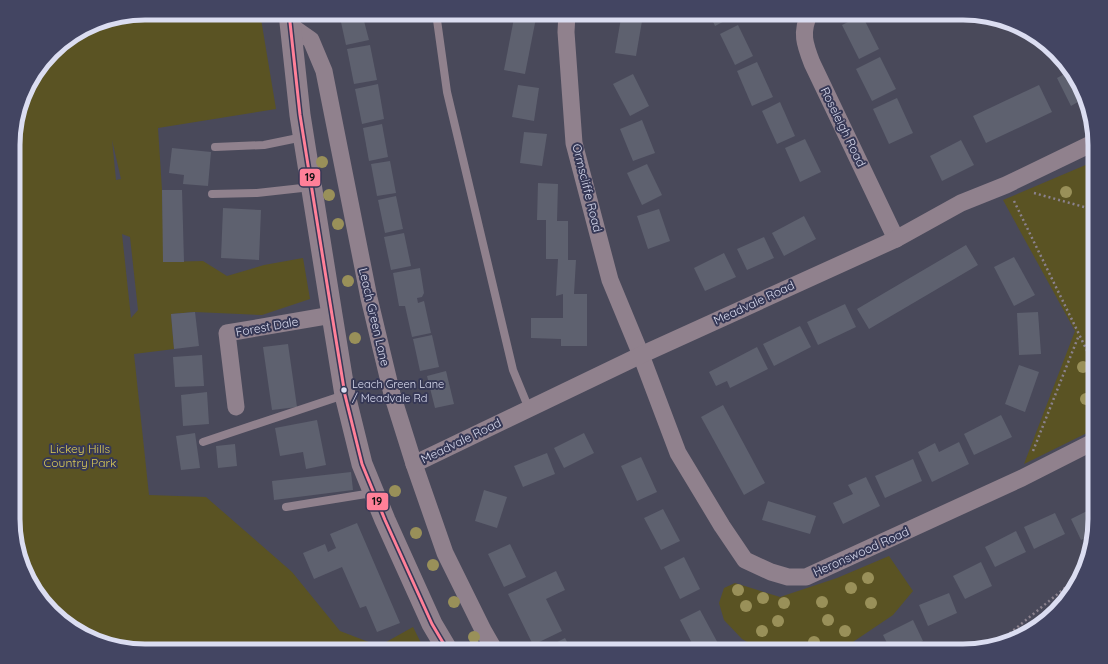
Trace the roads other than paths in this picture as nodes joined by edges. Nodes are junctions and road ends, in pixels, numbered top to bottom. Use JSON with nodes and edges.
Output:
{"nodes":[{"id":1,"x":290,"y":20,"type":"edge"},
{"id":2,"x":291,"y":20,"type":"edge"},
{"id":3,"x":437,"y":20,"type":"dead end"},
{"id":4,"x":567,"y":20,"type":"edge"},
{"id":5,"x":806,"y":20,"type":"edge"},
{"id":6,"x":304,"y":137,"type":"junction"},
{"id":7,"x":1088,"y":145,"type":"edge"},
{"id":8,"x":215,"y":147,"type":"dead end"},
{"id":9,"x":312,"y":186,"type":"junction"},
{"id":10,"x":212,"y":194,"type":"dead end"},
{"id":11,"x":896,"y":239,"type":"junction"},
{"id":12,"x":332,"y":315,"type":"junction"},
{"id":13,"x":641,"y":355,"type":"junction"},
{"id":14,"x":345,"y":395,"type":"junction"},
{"id":15,"x":236,"y":407,"type":"dead end"},
{"id":16,"x":529,"y":409,"type":"junction"},
{"id":17,"x":203,"y":442,"type":"dead end"},
{"id":18,"x":1088,"y":445,"type":"edge"},
{"id":19,"x":414,"y":464,"type":"junction"},
{"id":20,"x":373,"y":493,"type":"junction"},
{"id":21,"x":286,"y":507,"type":"dead end"},
{"id":22,"x":444,"y":644,"type":"edge"},
{"id":23,"x":491,"y":644,"type":"edge"}],
"edges":[{"from":1,"to":6,"type":"street","name":"Leach Green Lane"},
{"from":2,"to":19,"type":"street","name":"Leach Green Lane"},
{"from":3,"to":16,"type":"lane"},
{"from":4,"to":13,"type":"street","name":"Ormscliffe Road"},
{"from":5,"to":11,"type":"street","name":"Roseleigh Road"},
{"from":6,"to":8,"type":"lane"},
{"from":6,"to":9,"type":"street","name":"Leach Green Lane"},
{"from":7,"to":11,"type":"street","name":"Meadvale Road"},
{"from":9,"to":10,"type":"lane"},
{"from":9,"to":12,"type":"street","name":"Leach Green Lane"},
{"from":11,"to":13,"type":"street","name":"Meadvale Road"},
{"from":12,"to":14,"type":"street","name":"Leach Green Lane"},
{"from":12,"to":15,"type":"street","name":"Forest Dale"},
{"from":13,"to":16,"type":"street","name":"Meadvale Road"},
{"from":13,"to":18,"type":"street","name":"Heronswood Road"},
{"from":14,"to":17,"type":"lane"},
{"from":14,"to":20,"type":"street","name":"Leach Green Lane"},
{"from":16,"to":19,"type":"street","name":"Meadvale Road"},
{"from":19,"to":23,"type":"street","name":"Leach Green Lane"},
{"from":20,"to":21,"type":"lane"},
{"from":20,"to":22,"type":"street","name":"Leach Green Lane"}]}
